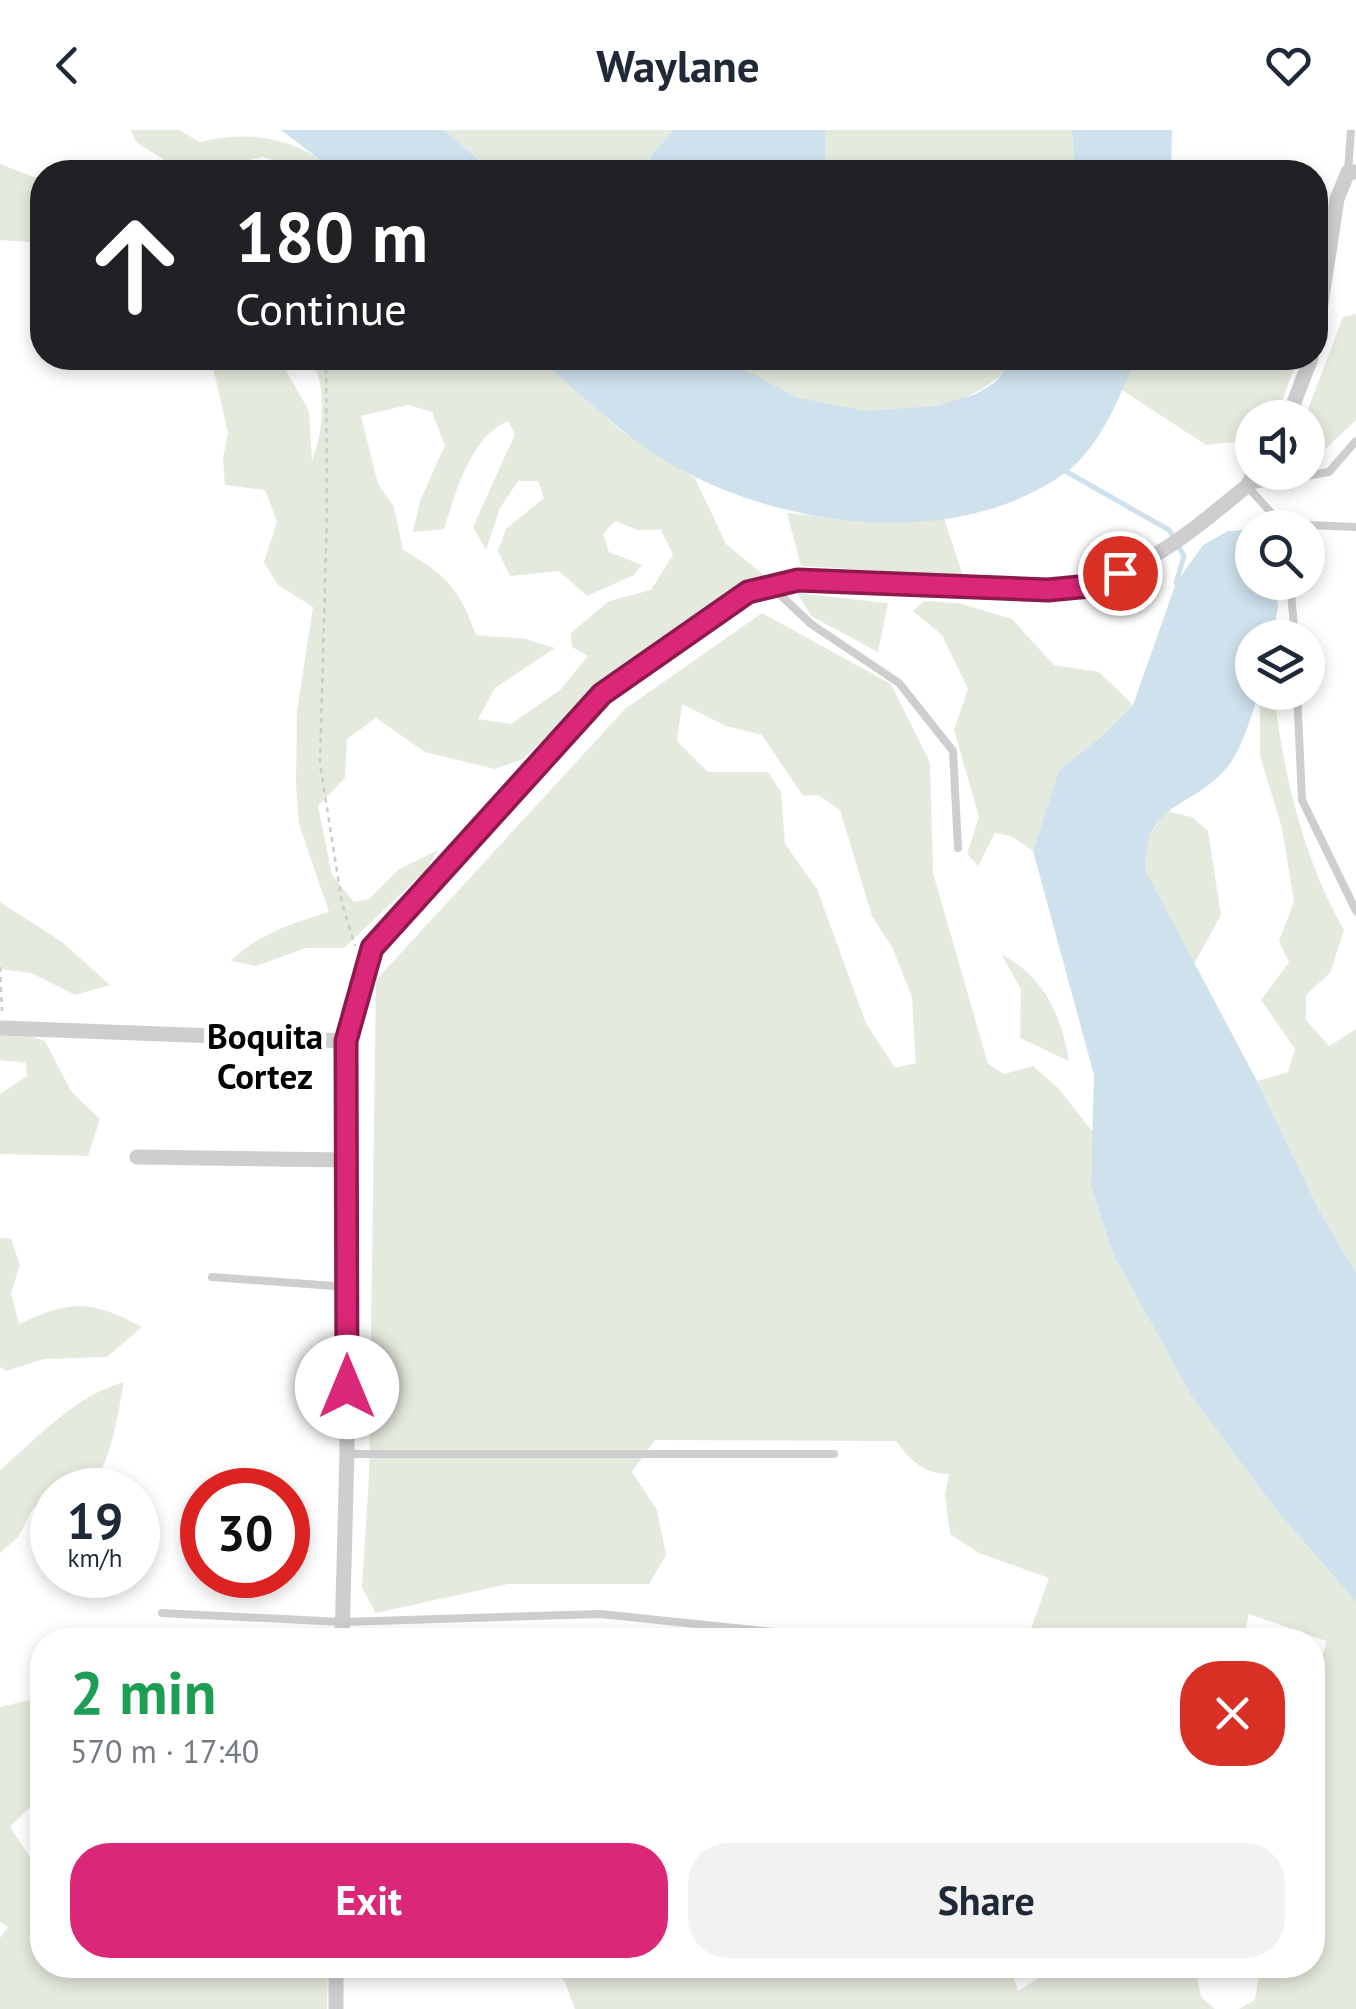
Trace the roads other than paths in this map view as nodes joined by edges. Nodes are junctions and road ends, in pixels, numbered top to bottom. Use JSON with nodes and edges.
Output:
{"nodes":[{"id":1,"x":1351,"y":130,"type":"edge"},
{"id":2,"x":1352,"y":172,"type":"edge"},
{"id":3,"x":1328,"y":258,"type":"edge"},
{"id":4,"x":1307,"y":370,"type":"edge"},
{"id":5,"x":1295,"y":400,"type":"edge"},
{"id":6,"x":1356,"y":441,"type":"edge"},
{"id":7,"x":1325,"y":472,"type":"edge"},
{"id":8,"x":1239,"y":490,"type":"edge"},
{"id":9,"x":1325,"y":527,"type":"edge"},
{"id":10,"x":1356,"y":527,"type":"edge"},
{"id":11,"x":770,"y":584,"type":"junction"},
{"id":12,"x":1299,"y":710,"type":"edge"},
{"id":13,"x":958,"y":848,"type":"dead end"},
{"id":14,"x":1356,"y":912,"type":"edge"},
{"id":15,"x":2,"y":1028,"type":"edge"},
{"id":16,"x":346,"y":1041,"type":"junction"},
{"id":17,"x":137,"y":1157,"type":"dead end"},
{"id":18,"x":347,"y":1160,"type":"junction"},
{"id":19,"x":212,"y":1278,"type":"dead end"},
{"id":20,"x":347,"y":1287,"type":"junction"},
{"id":21,"x":347,"y":1454,"type":"junction"},
{"id":22,"x":834,"y":1454,"type":"dead end"},
{"id":23,"x":162,"y":1613,"type":"dead end"},
{"id":24,"x":342,"y":1622,"type":"junction"},
{"id":25,"x":342,"y":1628,"type":"edge"},
{"id":26,"x":735,"y":1628,"type":"edge"},
{"id":27,"x":336,"y":1978,"type":"edge"},
{"id":28,"x":336,"y":2009,"type":"edge"}],
"edges":[{"from":1,"to":2,"type":"lane"},
{"from":2,"to":3,"type":"street"},
{"from":4,"to":5,"type":"street"},
{"from":6,"to":7,"type":"lane"},
{"from":8,"to":11,"type":"street"},
{"from":9,"to":10,"type":"lane"},
{"from":11,"to":13,"type":"lane"},
{"from":11,"to":16,"type":"street"},
{"from":12,"to":14,"type":"lane"},
{"from":15,"to":16,"type":"street"},
{"from":16,"to":18,"type":"street"},
{"from":17,"to":18,"type":"street"},
{"from":18,"to":20,"type":"street"},
{"from":19,"to":20,"type":"lane"},
{"from":20,"to":21,"type":"street"},
{"from":21,"to":22,"type":"lane"},
{"from":21,"to":24,"type":"street"},
{"from":23,"to":24,"type":"lane"},
{"from":24,"to":25,"type":"street"},
{"from":24,"to":26,"type":"lane"},
{"from":27,"to":28,"type":"street"}]}
